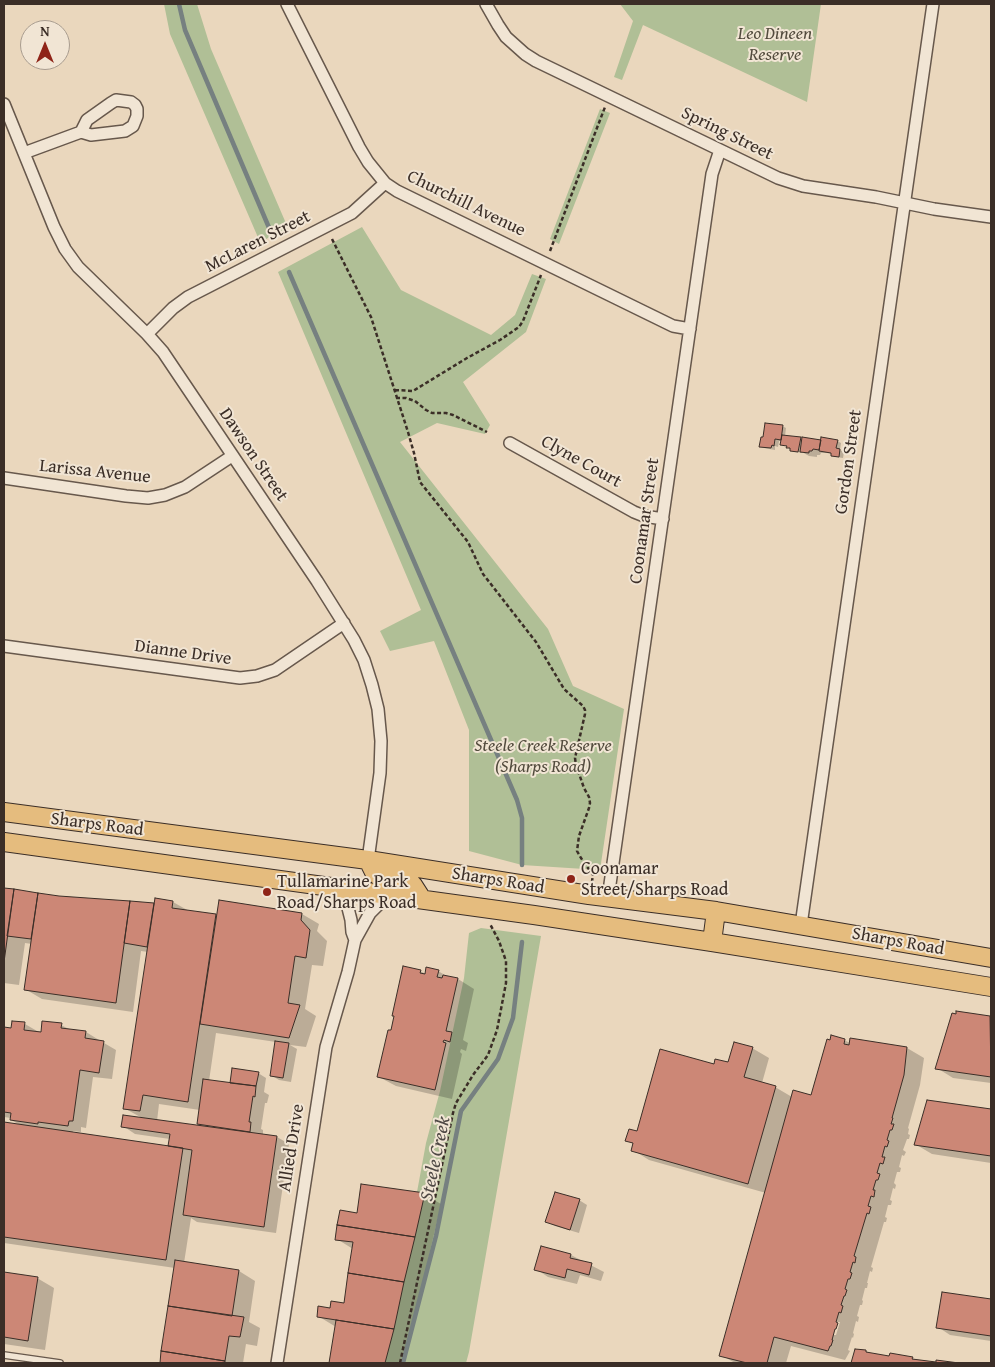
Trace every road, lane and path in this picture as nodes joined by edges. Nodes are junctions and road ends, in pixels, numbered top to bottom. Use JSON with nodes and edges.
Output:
{"nodes":[{"id":1,"x":287,"y":4,"type":"edge"},
{"id":2,"x":486,"y":4,"type":"edge"},
{"id":3,"x":933,"y":4,"type":"edge"},
{"id":4,"x":4,"y":104,"type":"edge"},
{"id":5,"x":81,"y":132,"type":"junction"},
{"id":6,"x":720,"y":150,"type":"junction"},
{"id":7,"x":24,"y":153,"type":"junction"},
{"id":8,"x":386,"y":183,"type":"junction"},
{"id":9,"x":904,"y":203,"type":"junction"},
{"id":10,"x":991,"y":217,"type":"edge"},
{"id":11,"x":332,"y":239,"type":"dead end"},
{"id":12,"x":690,"y":329,"type":"junction"},
{"id":13,"x":147,"y":334,"type":"junction"},
{"id":14,"x":396,"y":398,"type":"junction"},
{"id":15,"x":487,"y":432,"type":"dead end"},
{"id":16,"x":510,"y":443,"type":"dead end"},
{"id":17,"x":232,"y":456,"type":"junction"},
{"id":18,"x":4,"y":478,"type":"edge"},
{"id":19,"x":663,"y":519,"type":"junction"},
{"id":20,"x":344,"y":624,"type":"junction"},
{"id":21,"x":4,"y":646,"type":"edge"},
{"id":22,"x":4,"y":812,"type":"edge"},
{"id":23,"x":4,"y":842,"type":"edge"},
{"id":24,"x":368,"y":860,"type":"junction"},
{"id":25,"x":337,"y":888,"type":"junction"},
{"id":26,"x":388,"y":895,"type":"junction"},
{"id":27,"x":589,"y":895,"type":"junction"},
{"id":28,"x":608,"y":898,"type":"junction"},
{"id":29,"x":422,"y":899,"type":"junction"},
{"id":30,"x":481,"y":908,"type":"junction"},
{"id":31,"x":716,"y":912,"type":"junction"},
{"id":32,"x":801,"y":925,"type":"junction"},
{"id":33,"x":355,"y":940,"type":"junction"},
{"id":34,"x":712,"y":942,"type":"junction"},
{"id":35,"x":991,"y":958,"type":"edge"},
{"id":36,"x":991,"y":988,"type":"edge"},
{"id":37,"x":4,"y":1355,"type":"edge"},
{"id":38,"x":60,"y":1363,"type":"edge"},
{"id":39,"x":277,"y":1363,"type":"edge"},
{"id":40,"x":400,"y":1363,"type":"edge"}],
"edges":[{"from":1,"to":8,"type":"street","name":"Churchill Avenue"},
{"from":2,"to":6,"type":"street","name":"Spring Street"},
{"from":3,"to":9,"type":"street","name":"Gordon Street"},
{"from":4,"to":7,"type":"street","name":"Dawson Street"},
{"from":5,"to":5,"type":"street"},
{"from":5,"to":7,"type":"street"},
{"from":6,"to":9,"type":"street","name":"Spring Street"},
{"from":6,"to":12,"type":"street","name":"Coonamar Street"},
{"from":7,"to":13,"type":"street","name":"Dawson Street"},
{"from":8,"to":12,"type":"street","name":"Churchill Avenue"},
{"from":8,"to":13,"type":"street","name":"McLaren Street"},
{"from":9,"to":10,"type":"street","name":"Spring Street"},
{"from":9,"to":32,"type":"street","name":"Gordon Street"},
{"from":11,"to":14,"type":"path"},
{"from":12,"to":19,"type":"street","name":"Coonamar Street"},
{"from":13,"to":17,"type":"street","name":"Dawson Street"},
{"from":14,"to":15,"type":"path"},
{"from":14,"to":27,"type":"path"},
{"from":16,"to":19,"type":"street","name":"Clyne Court"},
{"from":17,"to":18,"type":"street","name":"Larissa Avenue"},
{"from":17,"to":20,"type":"street","name":"Dawson Street"},
{"from":19,"to":28,"type":"street","name":"Coonamar Street"},
{"from":20,"to":21,"type":"street","name":"Dianne Drive"},
{"from":20,"to":24,"type":"street","name":"Dawson Street"},
{"from":22,"to":24,"type":"main road","name":"Sharps Road"},
{"from":23,"to":25,"type":"main road","name":"Sharps Road"},
{"from":24,"to":27,"type":"main road","name":"Sharps Road"},
{"from":24,"to":29,"type":"main road"},
{"from":25,"to":26,"type":"main road","name":"Sharps Road"},
{"from":25,"to":33,"type":"street","name":"Allied Drive"},
{"from":26,"to":29,"type":"main road","name":"Sharps Road"},
{"from":26,"to":33,"type":"street","name":"Allied Drive"},
{"from":27,"to":28,"type":"main road","name":"Sharps Road"},
{"from":28,"to":31,"type":"main road","name":"Sharps Road"},
{"from":29,"to":30,"type":"main road","name":"Sharps Road"},
{"from":30,"to":34,"type":"main road","name":"Sharps Road"},
{"from":30,"to":40,"type":"path"},
{"from":31,"to":32,"type":"main road","name":"Sharps Road"},
{"from":31,"to":34,"type":"main road"},
{"from":32,"to":35,"type":"main road","name":"Sharps Road"},
{"from":33,"to":39,"type":"street","name":"Allied Drive"},
{"from":34,"to":36,"type":"main road","name":"Sharps Road"},
{"from":37,"to":38,"type":"lane"}]}
